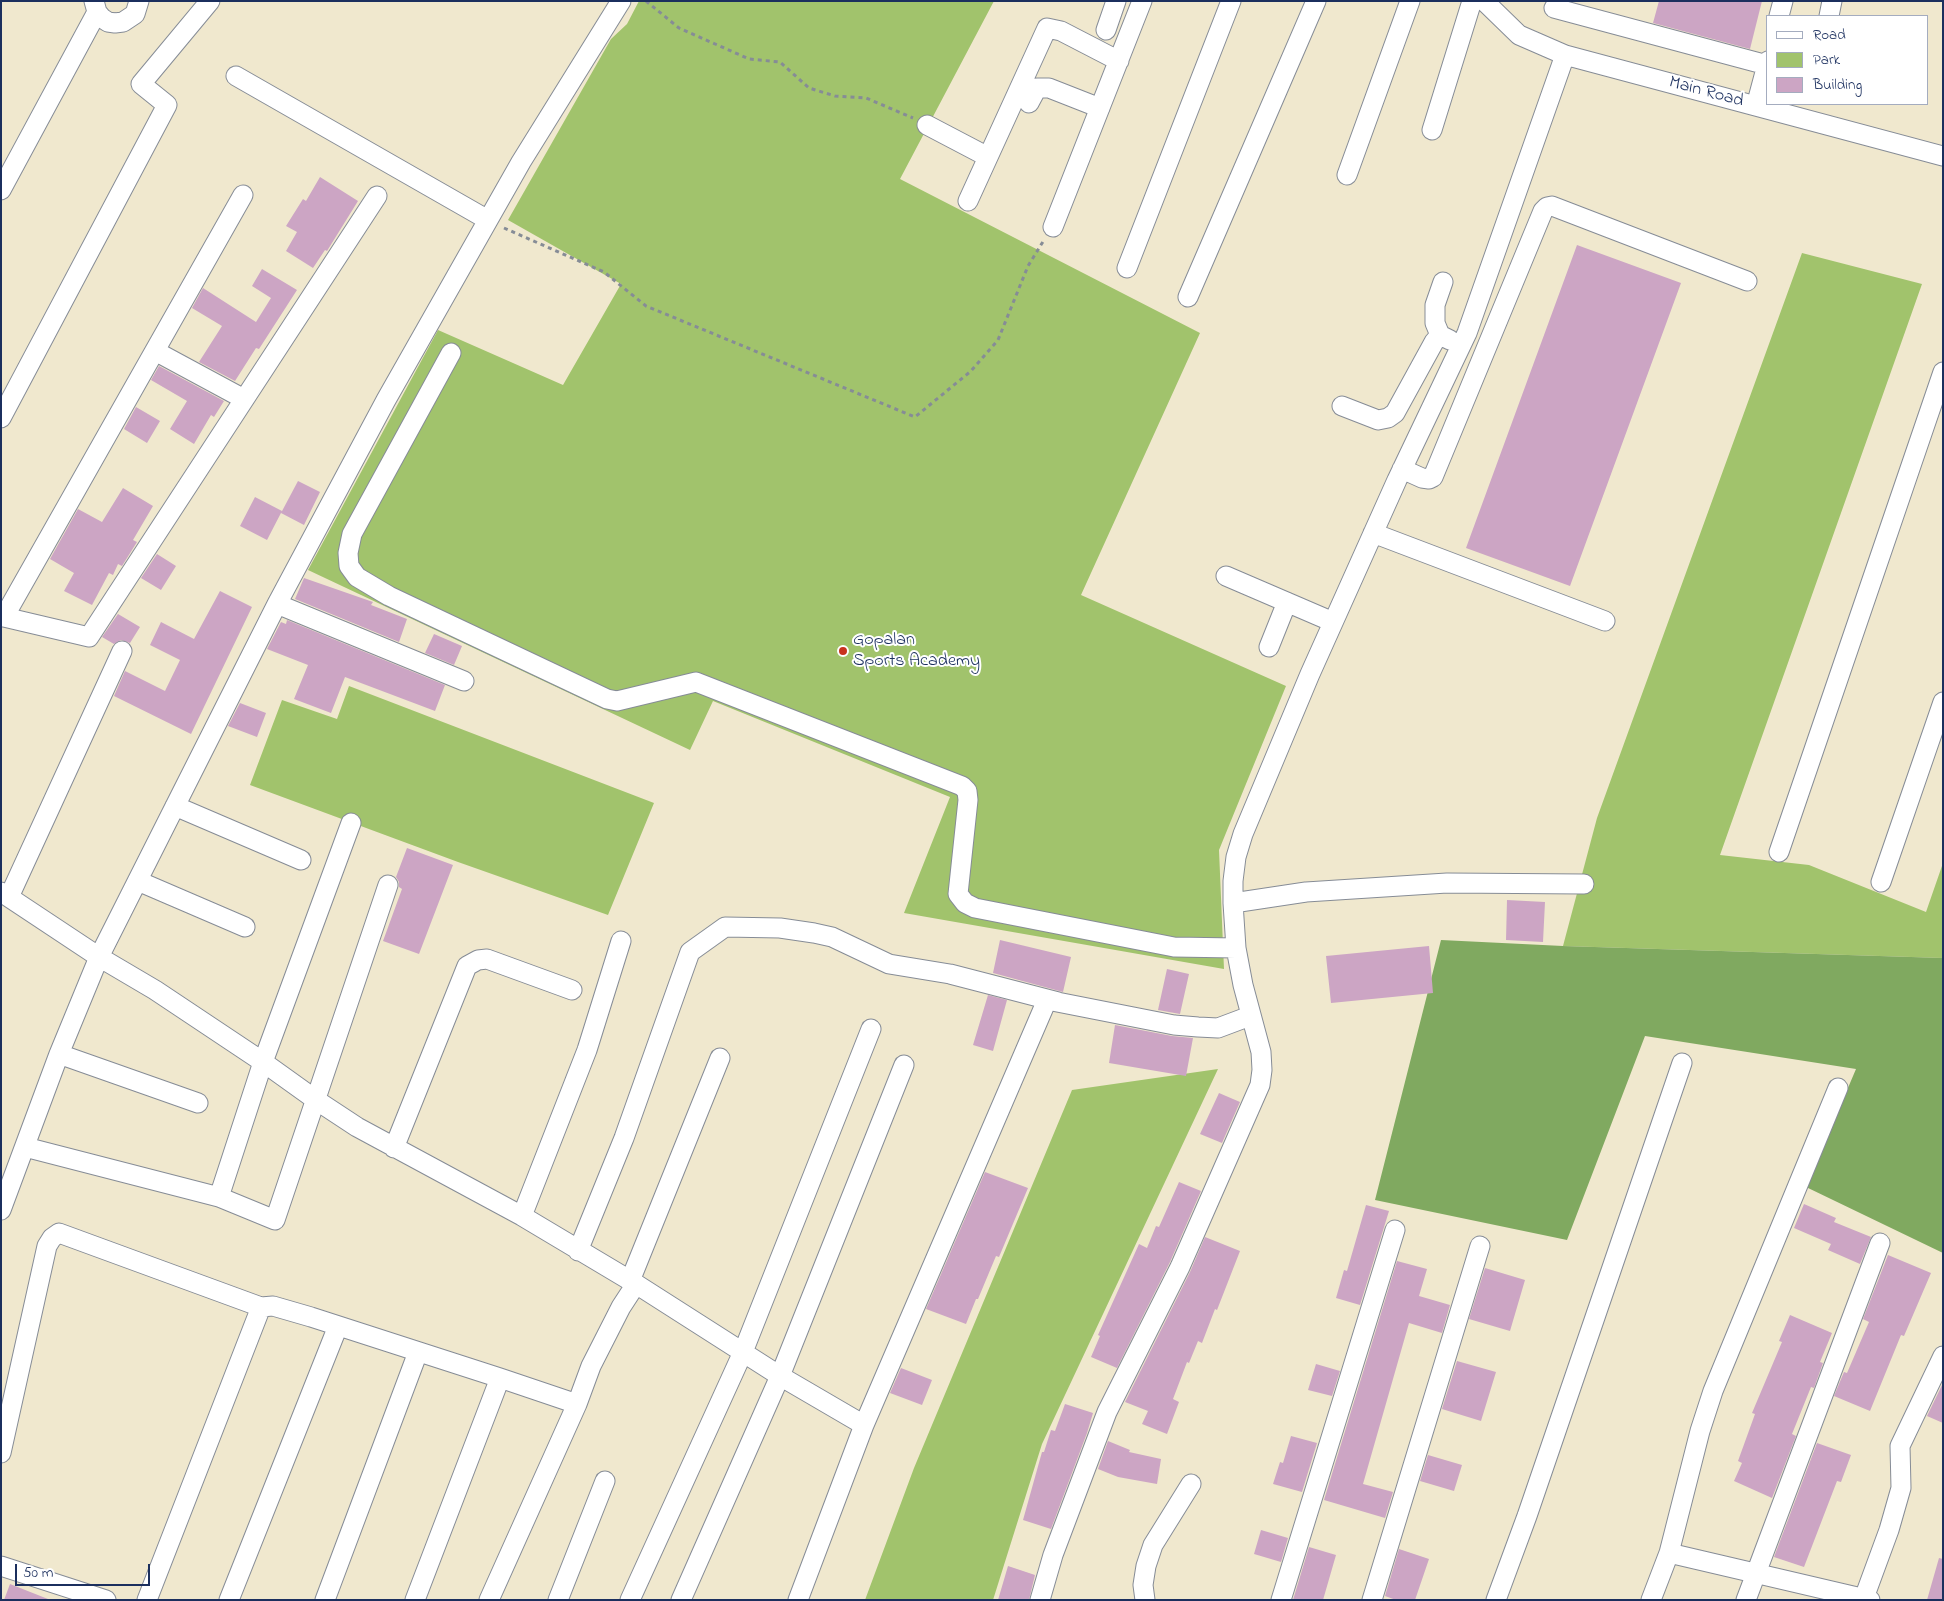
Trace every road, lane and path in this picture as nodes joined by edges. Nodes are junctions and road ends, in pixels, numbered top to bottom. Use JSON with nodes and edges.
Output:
{"nodes":[{"id":1,"x":139,"y":1,"type":"edge"},
{"id":2,"x":210,"y":1,"type":"edge"},
{"id":3,"x":621,"y":1,"type":"edge"},
{"id":4,"x":646,"y":1,"type":"edge"},
{"id":5,"x":1116,"y":1,"type":"edge"},
{"id":6,"x":1142,"y":1,"type":"edge"},
{"id":7,"x":1231,"y":1,"type":"edge"},
{"id":8,"x":1316,"y":1,"type":"edge"},
{"id":9,"x":1410,"y":1,"type":"edge"},
{"id":10,"x":1472,"y":1,"type":"edge"},
{"id":11,"x":1484,"y":1,"type":"edge"},
{"id":12,"x":1783,"y":1,"type":"edge"},
{"id":13,"x":1832,"y":1,"type":"edge"},
{"id":14,"x":96,"y":7,"type":"edge"},
{"id":15,"x":1554,"y":8,"type":"dead end"},
{"id":16,"x":1780,"y":15,"type":"edge"},
{"id":17,"x":1828,"y":15,"type":"edge"},
{"id":18,"x":1106,"y":30,"type":"dead end"},
{"id":19,"x":1565,"y":55,"type":"junction"},
{"id":20,"x":1118,"y":62,"type":"junction"},
{"id":21,"x":1766,"y":63,"type":"edge"},
{"id":22,"x":1766,"y":67,"type":"edge"},
{"id":23,"x":236,"y":76,"type":"dead end"},
{"id":24,"x":1029,"y":103,"type":"dead end"},
{"id":25,"x":1756,"y":106,"type":"junction"},
{"id":26,"x":1100,"y":108,"type":"junction"},
{"id":27,"x":1805,"y":111,"type":"edge"},
{"id":28,"x":927,"y":124,"type":"joint"},
{"id":29,"x":1432,"y":130,"type":"dead end"},
{"id":30,"x":1943,"y":156,"type":"edge"},
{"id":31,"x":988,"y":157,"type":"junction"},
{"id":32,"x":1347,"y":175,"type":"dead end"},
{"id":33,"x":1,"y":190,"type":"edge"},
{"id":34,"x":244,"y":195,"type":"dead end"},
{"id":35,"x":376,"y":196,"type":"dead end"},
{"id":36,"x":968,"y":201,"type":"dead end"},
{"id":37,"x":488,"y":220,"type":"junction"},
{"id":38,"x":1053,"y":228,"type":"joint"},
{"id":39,"x":1128,"y":268,"type":"dead end"},
{"id":40,"x":1747,"y":281,"type":"dead end"},
{"id":41,"x":1443,"y":282,"type":"dead end"},
{"id":42,"x":1188,"y":297,"type":"dead end"},
{"id":43,"x":1440,"y":335,"type":"junction"},
{"id":44,"x":1461,"y":346,"type":"junction"},
{"id":45,"x":155,"y":351,"type":"junction"},
{"id":46,"x":451,"y":353,"type":"dead end"},
{"id":47,"x":1943,"y":372,"type":"edge"},
{"id":48,"x":8,"y":390,"type":"edge"},
{"id":49,"x":244,"y":399,"type":"junction"},
{"id":50,"x":1342,"y":406,"type":"dead end"},
{"id":51,"x":1,"y":418,"type":"edge"},
{"id":52,"x":1402,"y":469,"type":"junction"},
{"id":53,"x":1373,"y":533,"type":"junction"},
{"id":54,"x":1226,"y":576,"type":"dead end"},
{"id":55,"x":1287,"y":602,"type":"junction"},
{"id":56,"x":277,"y":604,"type":"junction"},
{"id":57,"x":3,"y":617,"type":"edge"},
{"id":58,"x":1605,"y":620,"type":"dead end"},
{"id":59,"x":1333,"y":622,"type":"junction"},
{"id":60,"x":1269,"y":647,"type":"dead end"},
{"id":61,"x":122,"y":652,"type":"dead end"},
{"id":62,"x":464,"y":681,"type":"dead end"},
{"id":63,"x":1943,"y":702,"type":"edge"},
{"id":64,"x":175,"y":806,"type":"junction"},
{"id":65,"x":351,"y":822,"type":"dead end"},
{"id":66,"x":1779,"y":852,"type":"dead end"},
{"id":67,"x":301,"y":860,"type":"dead end"},
{"id":68,"x":138,"y":881,"type":"junction"},
{"id":69,"x":1881,"y":882,"type":"dead end"},
{"id":70,"x":1584,"y":884,"type":"dead end"},
{"id":71,"x":388,"y":885,"type":"dead end"},
{"id":72,"x":5,"y":895,"type":"edge"},
{"id":73,"x":1233,"y":904,"type":"junction"},
{"id":74,"x":245,"y":927,"type":"dead end"},
{"id":75,"x":621,"y":941,"type":"dead end"},
{"id":76,"x":1236,"y":948,"type":"junction"},
{"id":77,"x":99,"y":957,"type":"junction"},
{"id":78,"x":572,"y":990,"type":"dead end"},
{"id":79,"x":1058,"y":1002,"type":"junction"},
{"id":80,"x":1250,"y":1016,"type":"junction"},
{"id":81,"x":871,"y":1029,"type":"dead end"},
{"id":82,"x":59,"y":1054,"type":"junction"},
{"id":83,"x":720,"y":1058,"type":"dead end"},
{"id":84,"x":263,"y":1062,"type":"junction"},
{"id":85,"x":1682,"y":1063,"type":"dead end"},
{"id":86,"x":904,"y":1065,"type":"dead end"},
{"id":87,"x":1838,"y":1088,"type":"dead end"},
{"id":88,"x":316,"y":1100,"type":"junction"},
{"id":89,"x":198,"y":1103,"type":"dead end"},
{"id":90,"x":25,"y":1147,"type":"junction"},
{"id":91,"x":394,"y":1148,"type":"junction"},
{"id":92,"x":219,"y":1197,"type":"junction"},
{"id":93,"x":1,"y":1210,"type":"edge"},
{"id":94,"x":522,"y":1216,"type":"junction"},
{"id":95,"x":1395,"y":1230,"type":"dead end"},
{"id":96,"x":1880,"y":1243,"type":"dead end"},
{"id":97,"x":1480,"y":1246,"type":"dead end"},
{"id":98,"x":578,"y":1251,"type":"junction"},
{"id":99,"x":633,"y":1283,"type":"junction"},
{"id":100,"x":261,"y":1307,"type":"junction"},
{"id":101,"x":338,"y":1326,"type":"junction"},
{"id":102,"x":418,"y":1352,"type":"junction"},
{"id":103,"x":743,"y":1352,"type":"junction"},
{"id":104,"x":1943,"y":1356,"type":"edge"},
{"id":105,"x":780,"y":1376,"type":"junction"},
{"id":106,"x":500,"y":1378,"type":"junction"},
{"id":107,"x":576,"y":1404,"type":"junction"},
{"id":108,"x":864,"y":1425,"type":"junction"},
{"id":109,"x":1,"y":1452,"type":"edge"},
{"id":110,"x":605,"y":1481,"type":"dead end"},
{"id":111,"x":1190,"y":1484,"type":"dead end"},
{"id":112,"x":1669,"y":1553,"type":"junction"},
{"id":113,"x":1,"y":1566,"type":"edge"},
{"id":114,"x":1754,"y":1574,"type":"junction"},
{"id":115,"x":61,"y":1593,"type":"edge"},
{"id":116,"x":1867,"y":1599,"type":"edge"},
{"id":117,"x":106,"y":1600,"type":"edge"},
{"id":118,"x":147,"y":1600,"type":"edge"},
{"id":119,"x":229,"y":1600,"type":"edge"},
{"id":120,"x":325,"y":1600,"type":"edge"},
{"id":121,"x":415,"y":1600,"type":"edge"},
{"id":122,"x":489,"y":1600,"type":"edge"},
{"id":123,"x":558,"y":1600,"type":"edge"},
{"id":124,"x":630,"y":1600,"type":"edge"},
{"id":125,"x":681,"y":1600,"type":"edge"},
{"id":126,"x":798,"y":1600,"type":"edge"},
{"id":127,"x":1040,"y":1600,"type":"edge"},
{"id":128,"x":1144,"y":1600,"type":"edge"},
{"id":129,"x":1280,"y":1600,"type":"edge"},
{"id":130,"x":1372,"y":1600,"type":"edge"},
{"id":131,"x":1496,"y":1600,"type":"edge"},
{"id":132,"x":1651,"y":1600,"type":"edge"},
{"id":133,"x":1746,"y":1600,"type":"edge"}],
"edges":[{"from":1,"to":14,"type":"street"},
{"from":2,"to":48,"type":"street"},
{"from":3,"to":37,"type":"street"},
{"from":4,"to":28,"type":"path"},
{"from":5,"to":18,"type":"street"},
{"from":6,"to":20,"type":"street"},
{"from":7,"to":39,"type":"street"},
{"from":8,"to":42,"type":"street"},
{"from":9,"to":32,"type":"street"},
{"from":10,"to":29,"type":"street"},
{"from":11,"to":19,"type":"street","name":"Main Road"},
{"from":12,"to":16,"type":"street"},
{"from":13,"to":17,"type":"street"},
{"from":14,"to":33,"type":"street"},
{"from":15,"to":21,"type":"street"},
{"from":19,"to":25,"type":"street","name":"Main Road"},
{"from":19,"to":44,"type":"street"},
{"from":20,"to":26,"type":"street"},
{"from":20,"to":31,"type":"street"},
{"from":22,"to":25,"type":"street"},
{"from":23,"to":37,"type":"street"},
{"from":24,"to":26,"type":"street"},
{"from":25,"to":27,"type":"street","name":"Main Road"},
{"from":26,"to":38,"type":"street"},
{"from":27,"to":30,"type":"street","name":"Main Road"},
{"from":28,"to":31,"type":"street"},
{"from":31,"to":36,"type":"street"},
{"from":34,"to":45,"type":"street"},
{"from":35,"to":49,"type":"street"},
{"from":37,"to":38,"type":"path"},
{"from":37,"to":56,"type":"street"},
{"from":40,"to":52,"type":"street"},
{"from":41,"to":43,"type":"street"},
{"from":43,"to":44,"type":"street"},
{"from":43,"to":50,"type":"street"},
{"from":44,"to":52,"type":"street"},
{"from":45,"to":49,"type":"street"},
{"from":45,"to":57,"type":"street"},
{"from":46,"to":76,"type":"street"},
{"from":47,"to":66,"type":"street"},
{"from":48,"to":51,"type":"street"},
{"from":49,"to":57,"type":"street"},
{"from":52,"to":53,"type":"street"},
{"from":53,"to":58,"type":"street"},
{"from":53,"to":59,"type":"street"},
{"from":54,"to":55,"type":"street"},
{"from":55,"to":59,"type":"street"},
{"from":55,"to":60,"type":"street"},
{"from":56,"to":62,"type":"street"},
{"from":56,"to":64,"type":"street"},
{"from":59,"to":73,"type":"street"},
{"from":61,"to":72,"type":"street"},
{"from":63,"to":69,"type":"street"},
{"from":64,"to":67,"type":"street"},
{"from":64,"to":68,"type":"street"},
{"from":65,"to":84,"type":"street"},
{"from":68,"to":74,"type":"street"},
{"from":68,"to":77,"type":"street"},
{"from":70,"to":73,"type":"street"},
{"from":71,"to":88,"type":"street"},
{"from":72,"to":77,"type":"street"},
{"from":73,"to":76,"type":"street"},
{"from":75,"to":94,"type":"street"},
{"from":76,"to":80,"type":"street"},
{"from":77,"to":82,"type":"street"},
{"from":77,"to":84,"type":"street"},
{"from":78,"to":91,"type":"street"},
{"from":79,"to":80,"type":"street"},
{"from":79,"to":98,"type":"street"},
{"from":79,"to":108,"type":"street"},
{"from":80,"to":127,"type":"street"},
{"from":81,"to":103,"type":"street"},
{"from":82,"to":89,"type":"street"},
{"from":82,"to":90,"type":"street"},
{"from":83,"to":99,"type":"street"},
{"from":84,"to":88,"type":"street"},
{"from":84,"to":92,"type":"street"},
{"from":85,"to":131,"type":"street"},
{"from":86,"to":105,"type":"street"},
{"from":87,"to":112,"type":"street"},
{"from":88,"to":91,"type":"street"},
{"from":88,"to":92,"type":"street"},
{"from":90,"to":92,"type":"street"},
{"from":90,"to":93,"type":"street"},
{"from":91,"to":94,"type":"street"},
{"from":94,"to":98,"type":"street"},
{"from":95,"to":129,"type":"street"},
{"from":96,"to":114,"type":"street"},
{"from":97,"to":130,"type":"street"},
{"from":98,"to":99,"type":"street"},
{"from":99,"to":103,"type":"street"},
{"from":99,"to":107,"type":"street"},
{"from":100,"to":101,"type":"street"},
{"from":100,"to":109,"type":"street"},
{"from":100,"to":118,"type":"street"},
{"from":101,"to":102,"type":"street"},
{"from":101,"to":119,"type":"street"},
{"from":102,"to":106,"type":"street"},
{"from":102,"to":120,"type":"street"},
{"from":103,"to":105,"type":"street"},
{"from":103,"to":124,"type":"street"},
{"from":104,"to":116,"type":"street"},
{"from":105,"to":108,"type":"street"},
{"from":105,"to":125,"type":"street"},
{"from":106,"to":107,"type":"street"},
{"from":106,"to":121,"type":"street"},
{"from":107,"to":122,"type":"street"},
{"from":108,"to":126,"type":"street"},
{"from":110,"to":123,"type":"street"},
{"from":111,"to":128,"type":"street"},
{"from":112,"to":114,"type":"street"},
{"from":112,"to":132,"type":"street"},
{"from":113,"to":115,"type":"street"},
{"from":114,"to":116,"type":"street"},
{"from":114,"to":133,"type":"street"},
{"from":115,"to":117,"type":"street"}]}
